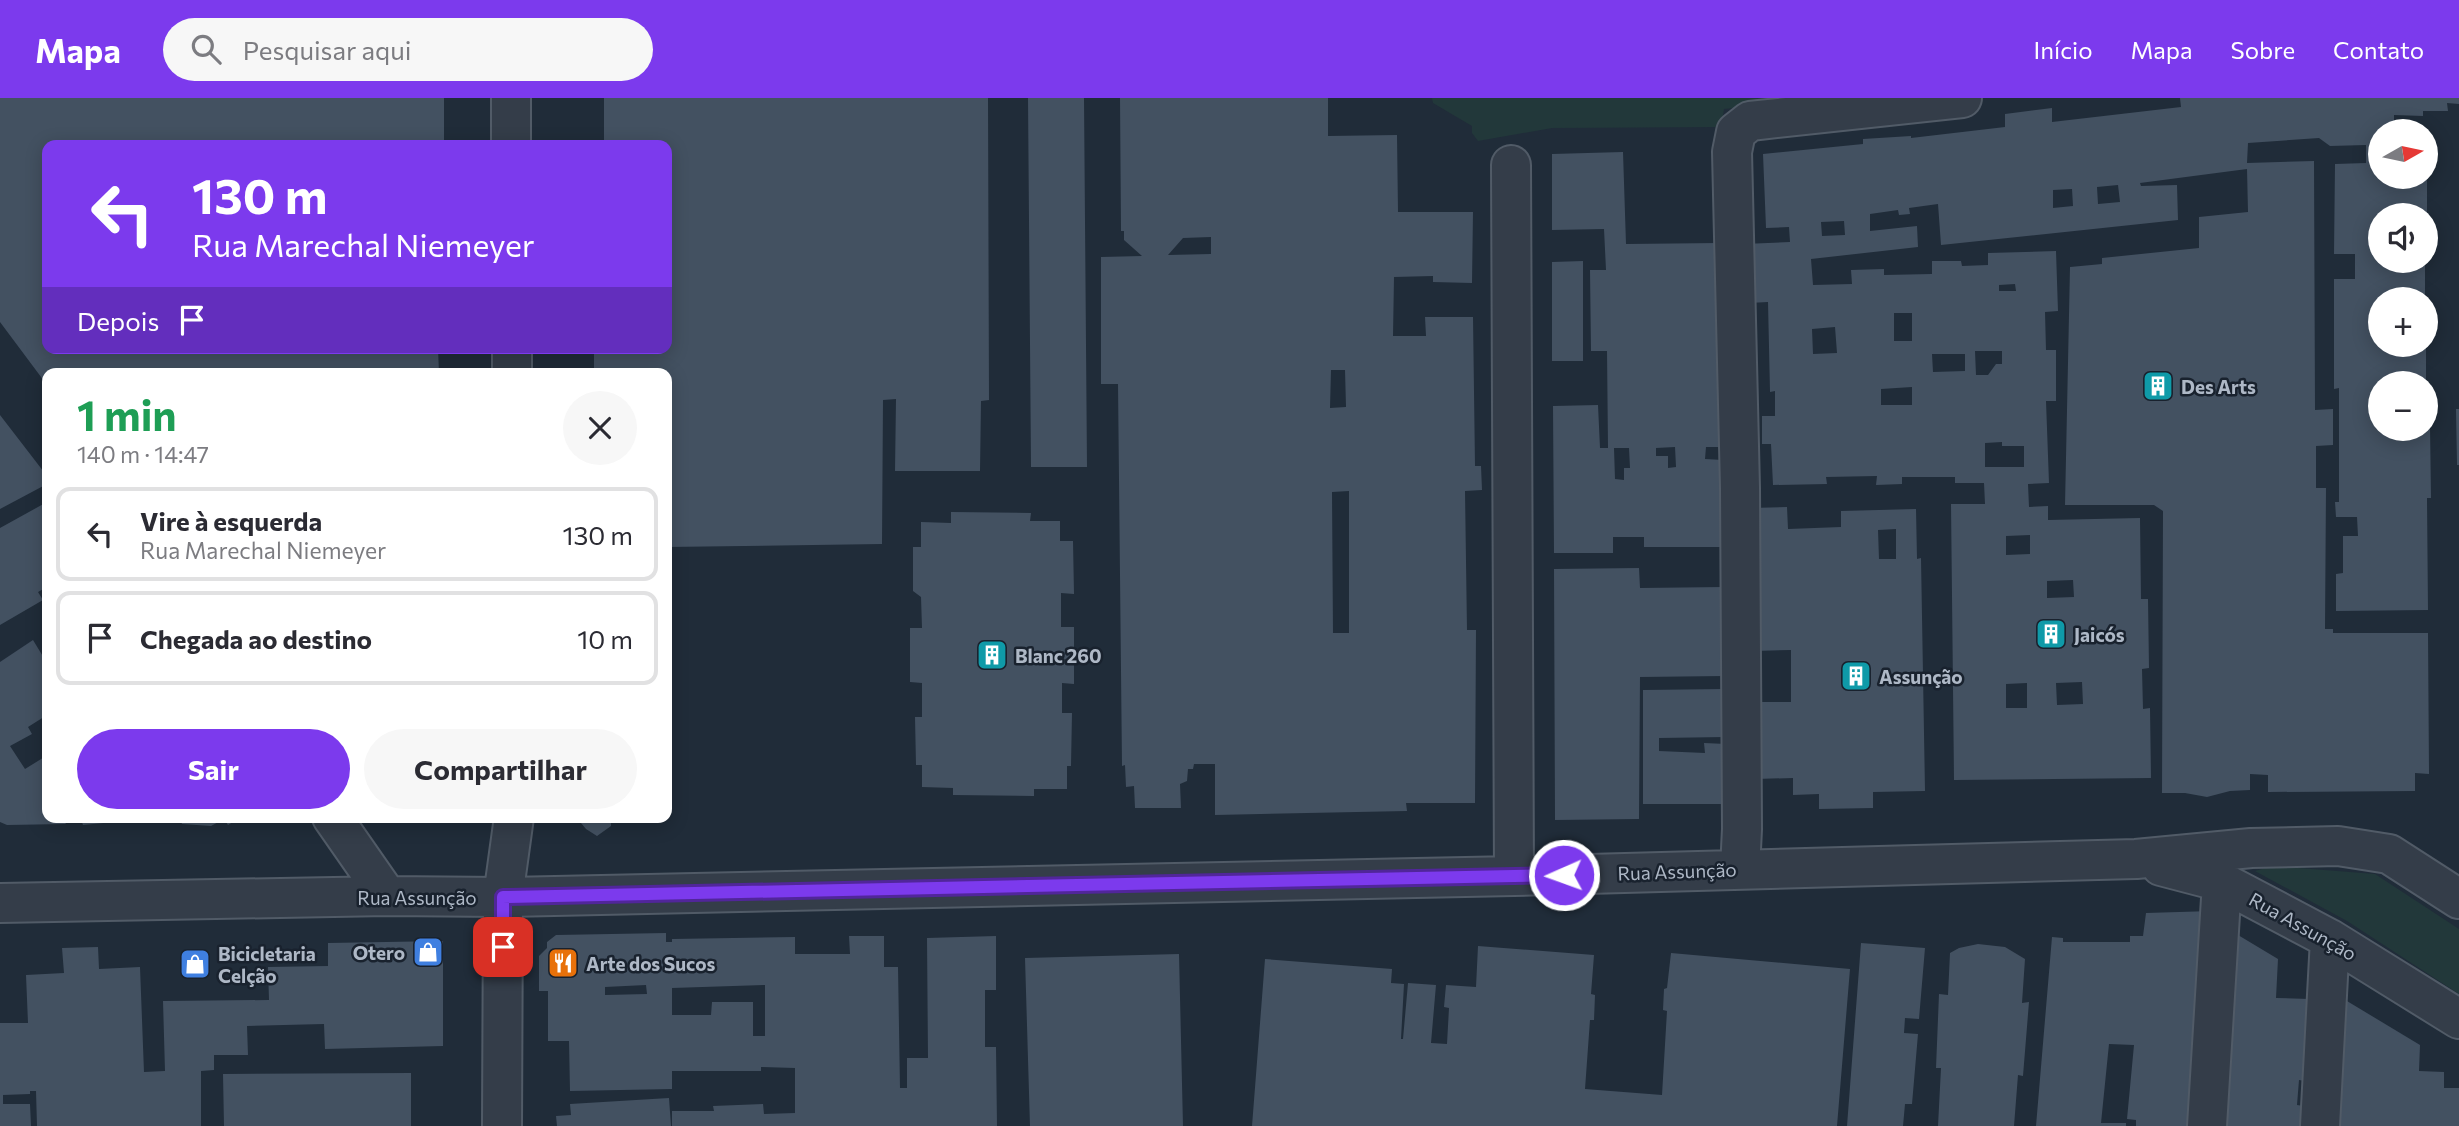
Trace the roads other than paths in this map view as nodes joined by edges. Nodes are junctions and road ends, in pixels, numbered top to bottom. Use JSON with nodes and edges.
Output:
{"nodes":[{"id":1,"x":511,"y":98,"type":"edge"},
{"id":2,"x":1962,"y":98,"type":"edge"},
{"id":3,"x":511,"y":140,"type":"edge"},
{"id":4,"x":1511,"y":165,"type":"dead end"},
{"id":5,"x":336,"y":823,"type":"edge"},
{"id":6,"x":513,"y":823,"type":"edge"},
{"id":7,"x":2136,"y":859,"type":"junction"},
{"id":8,"x":1740,"y":869,"type":"junction"},
{"id":9,"x":1514,"y":876,"type":"junction"},
{"id":10,"x":2222,"y":882,"type":"junction"},
{"id":11,"x":2452,"y":895,"type":"edge"},
{"id":12,"x":387,"y":896,"type":"junction"},
{"id":13,"x":503,"y":897,"type":"junction"},
{"id":14,"x":0,"y":903,"type":"edge"},
{"id":15,"x":2330,"y":939,"type":"junction"},
{"id":16,"x":2459,"y":1019,"type":"edge"},
{"id":17,"x":502,"y":1126,"type":"edge"},
{"id":18,"x":2207,"y":1126,"type":"edge"},
{"id":19,"x":2320,"y":1126,"type":"edge"}],
"edges":[{"from":1,"to":3,"type":"street"},
{"from":2,"to":8,"type":"street"},
{"from":4,"to":9,"type":"street"},
{"from":5,"to":12,"type":"street"},
{"from":6,"to":13,"type":"street"},
{"from":7,"to":8,"type":"street","name":"Rua Assunção"},
{"from":7,"to":10,"type":"street","name":"Rua Assunção"},
{"from":7,"to":11,"type":"street","name":"Rua Assunção"},
{"from":8,"to":9,"type":"street","name":"Rua Assunção"},
{"from":9,"to":13,"type":"street","name":"Rua Assunção"},
{"from":10,"to":15,"type":"street","name":"Rua Assunção"},
{"from":10,"to":18,"type":"street"},
{"from":12,"to":13,"type":"street","name":"Rua Assunção"},
{"from":12,"to":14,"type":"street","name":"Rua Assunção"},
{"from":13,"to":17,"type":"street"},
{"from":15,"to":16,"type":"street","name":"Rua Assunção"},
{"from":15,"to":19,"type":"street"}]}
